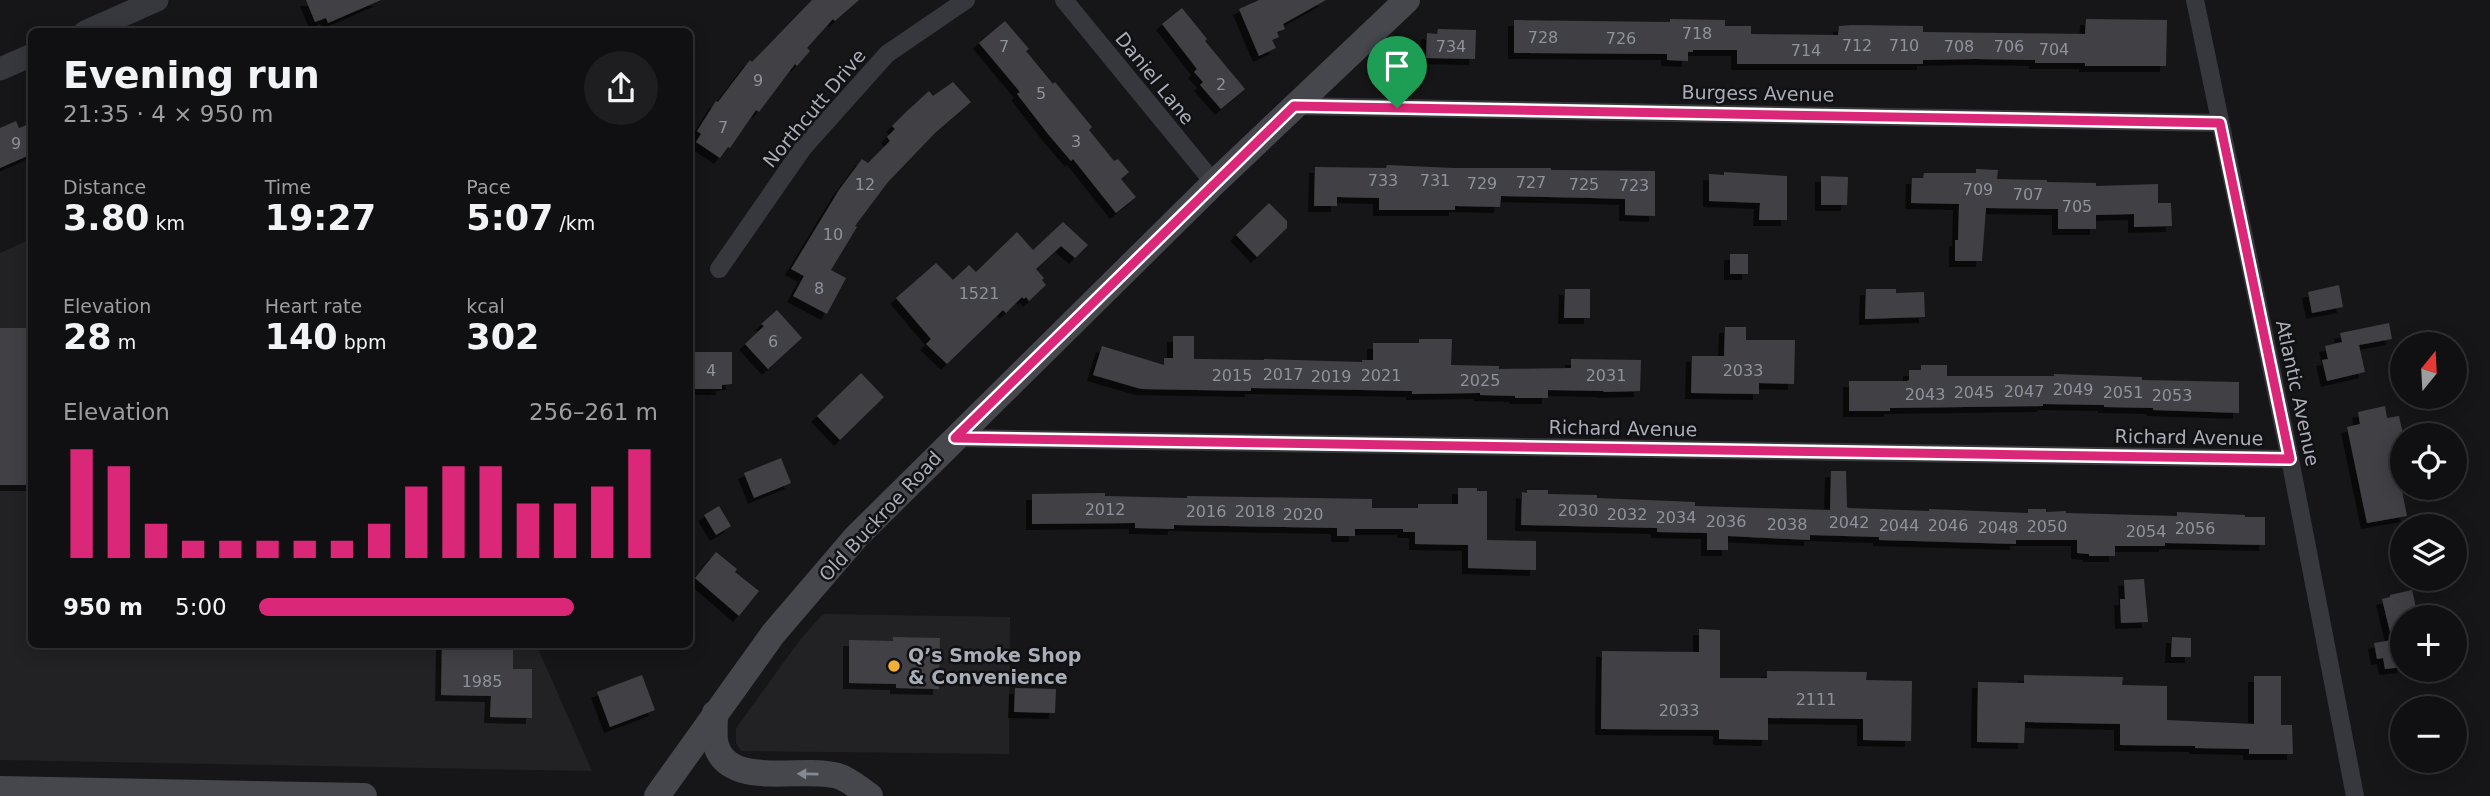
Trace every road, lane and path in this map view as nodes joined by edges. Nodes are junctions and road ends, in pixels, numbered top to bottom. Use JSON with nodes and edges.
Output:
{"nodes":[{"id":1,"x":157,"y":0,"type":"edge"},
{"id":2,"x":966,"y":0,"type":"edge"},
{"id":3,"x":1064,"y":0,"type":"edge"},
{"id":4,"x":1407,"y":0,"type":"edge"},
{"id":5,"x":2195,"y":0,"type":"edge"},
{"id":6,"x":94,"y":28,"type":"edge"},
{"id":7,"x":28,"y":57,"type":"edge"},
{"id":8,"x":0,"y":69,"type":"edge"},
{"id":9,"x":1294,"y":106,"type":"junction"},
{"id":10,"x":2220,"y":123,"type":"junction"},
{"id":11,"x":1214,"y":183,"type":"junction"},
{"id":12,"x":719,"y":269,"type":"dead end"},
{"id":13,"x":955,"y":438,"type":"junction"},
{"id":14,"x":2290,"y":459,"type":"junction"},
{"id":15,"x":715,"y":713,"type":"junction"},
{"id":16,"x":0,"y":789,"type":"edge"},
{"id":17,"x":364,"y":796,"type":"edge"},
{"id":18,"x":657,"y":796,"type":"edge"},
{"id":19,"x":870,"y":796,"type":"edge"},
{"id":20,"x":2355,"y":796,"type":"edge"}],
"edges":[{"from":1,"to":6,"type":"street"},
{"from":2,"to":12,"type":"street","name":"Northcutt Drive"},
{"from":3,"to":11,"type":"street","name":"Daniel Lane"},
{"from":4,"to":9,"type":"main road","name":"Old Buckroe Road"},
{"from":5,"to":10,"type":"street","name":"Atlantic Avenue"},
{"from":7,"to":8,"type":"street"},
{"from":9,"to":10,"type":"street","name":"Burgess Avenue"},
{"from":9,"to":11,"type":"main road","name":"Old Buckroe Road"},
{"from":10,"to":14,"type":"street","name":"Atlantic Avenue"},
{"from":11,"to":13,"type":"main road","name":"Old Buckroe Road"},
{"from":13,"to":14,"type":"street","name":"Richard Avenue"},
{"from":13,"to":15,"type":"main road","name":"Old Buckroe Road"},
{"from":14,"to":20,"type":"street","name":"Atlantic Avenue"},
{"from":15,"to":18,"type":"main road","name":"Old Buckroe Road"},
{"from":19,"to":15,"type":"main road","one_way":true},
{"from":16,"to":17,"type":"main road"}]}
